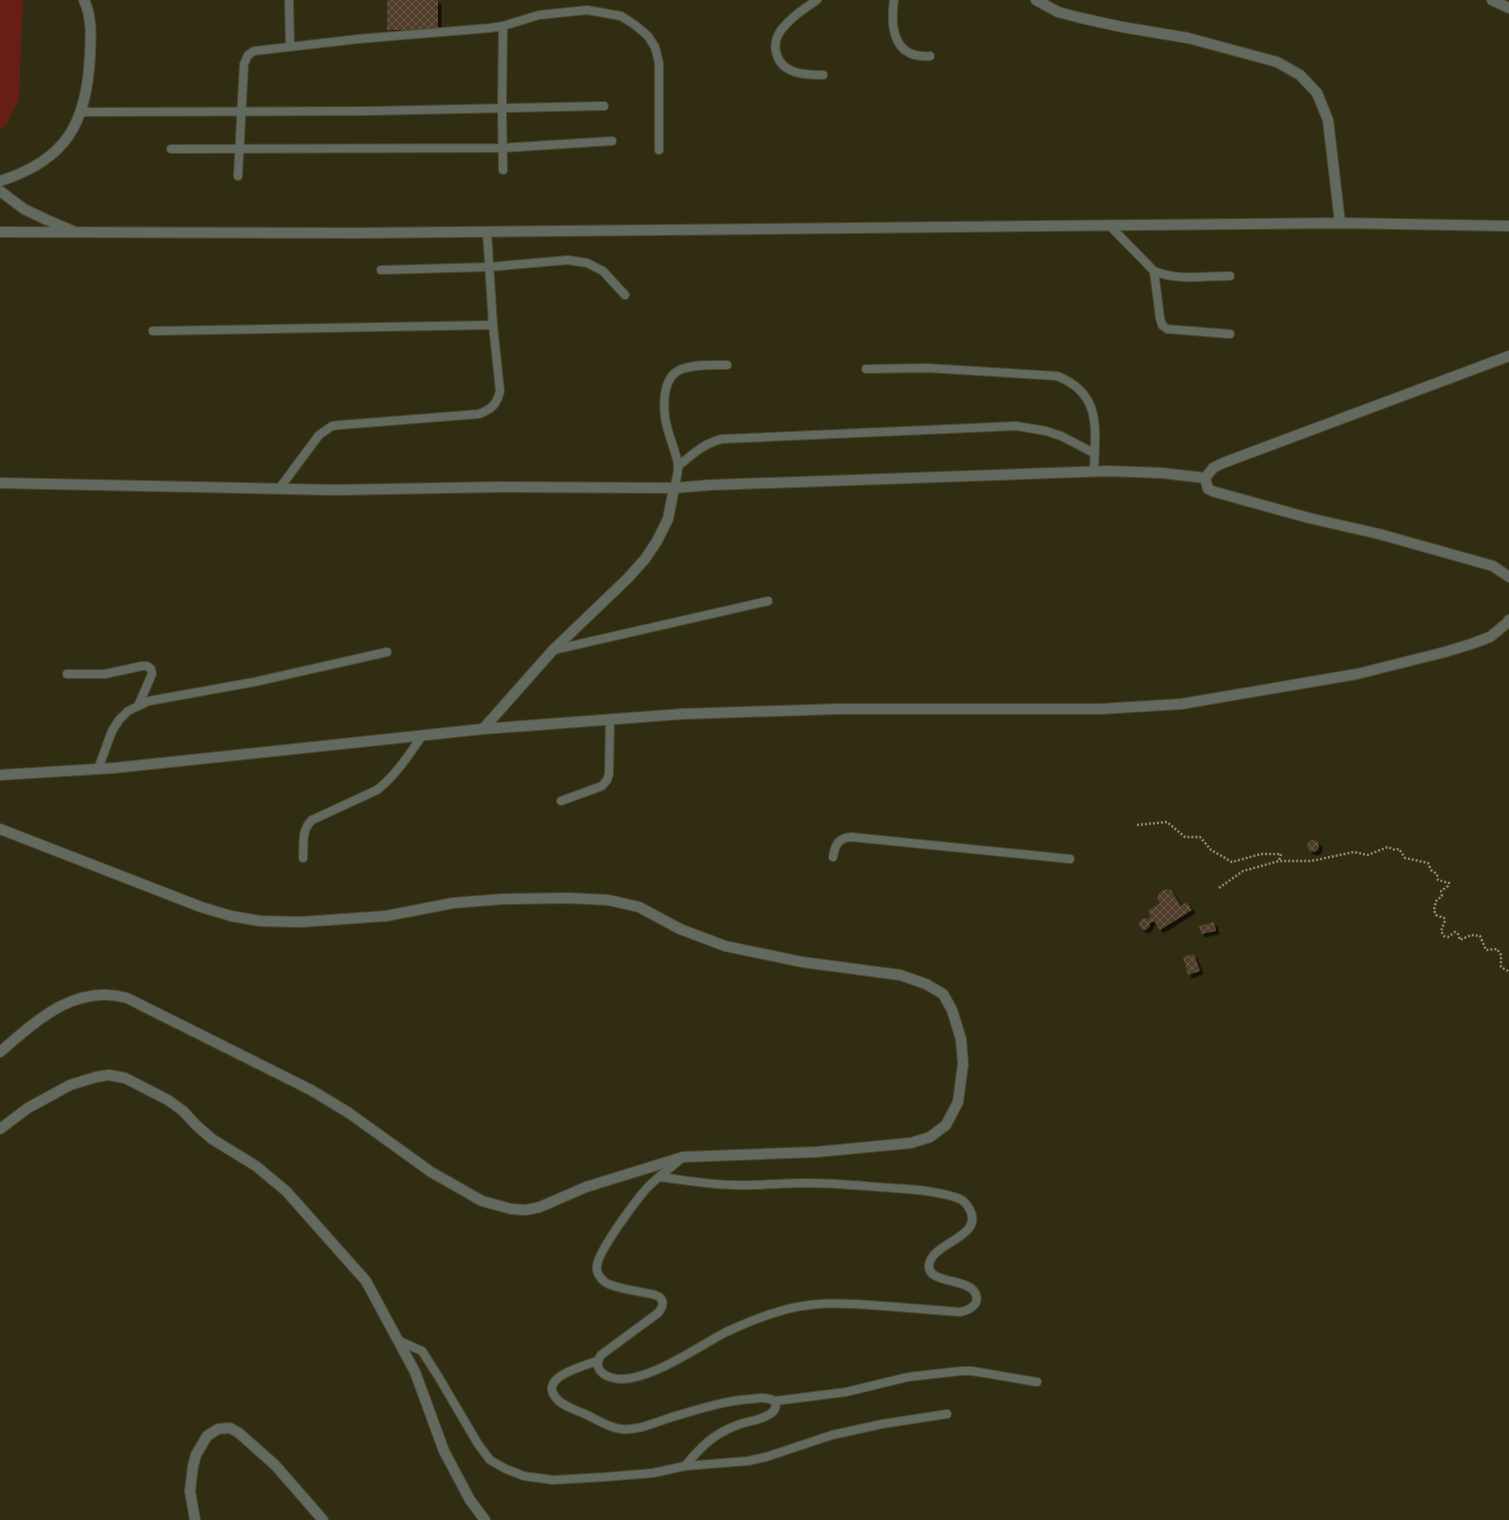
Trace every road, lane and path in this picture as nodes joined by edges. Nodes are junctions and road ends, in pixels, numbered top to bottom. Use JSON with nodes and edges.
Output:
{"nodes":[{"id":1,"x":84,"y":0,"type":"edge"},
{"id":2,"x":289,"y":0,"type":"edge"},
{"id":3,"x":817,"y":0,"type":"edge"},
{"id":4,"x":894,"y":0,"type":"edge"},
{"id":5,"x":1036,"y":0,"type":"edge"},
{"id":6,"x":1492,"y":0,"type":"edge"},
{"id":7,"x":1509,"y":8,"type":"edge"},
{"id":8,"x":503,"y":26,"type":"junction"},
{"id":9,"x":290,"y":46,"type":"junction"},
{"id":10,"x":930,"y":56,"type":"dead end"},
{"id":11,"x":823,"y":75,"type":"dead end"},
{"id":12,"x":604,"y":106,"type":"dead end"},
{"id":13,"x":502,"y":109,"type":"junction"},
{"id":14,"x":82,"y":112,"type":"junction"},
{"id":15,"x":242,"y":112,"type":"junction"},
{"id":16,"x":612,"y":141,"type":"dead end"},
{"id":17,"x":502,"y":148,"type":"junction"},
{"id":18,"x":171,"y":149,"type":"dead end"},
{"id":19,"x":240,"y":149,"type":"junction"},
{"id":20,"x":659,"y":150,"type":"dead end"},
{"id":21,"x":503,"y":170,"type":"dead end"},
{"id":22,"x":238,"y":176,"type":"dead end"},
{"id":23,"x":0,"y":181,"type":"edge"},
{"id":24,"x":0,"y":191,"type":"edge"},
{"id":25,"x":1340,"y":223,"type":"junction"},
{"id":26,"x":1109,"y":225,"type":"junction"},
{"id":27,"x":1509,"y":226,"type":"edge"},
{"id":28,"x":0,"y":232,"type":"edge"},
{"id":29,"x":487,"y":232,"type":"junction"},
{"id":30,"x":78,"y":233,"type":"junction"},
{"id":31,"x":489,"y":267,"type":"junction"},
{"id":32,"x":381,"y":270,"type":"dead end"},
{"id":33,"x":1154,"y":271,"type":"junction"},
{"id":34,"x":1230,"y":276,"type":"dead end"},
{"id":35,"x":625,"y":295,"type":"dead end"},
{"id":36,"x":493,"y":325,"type":"junction"},
{"id":37,"x":153,"y":331,"type":"dead end"},
{"id":38,"x":1230,"y":334,"type":"dead end"},
{"id":39,"x":1509,"y":356,"type":"edge"},
{"id":40,"x":728,"y":365,"type":"dead end"},
{"id":41,"x":866,"y":369,"type":"dead end"},
{"id":42,"x":1094,"y":453,"type":"junction"},
{"id":43,"x":678,"y":466,"type":"junction"},
{"id":44,"x":1094,"y":471,"type":"junction"},
{"id":45,"x":1205,"y":478,"type":"junction"},
{"id":46,"x":0,"y":483,"type":"edge"},
{"id":47,"x":674,"y":488,"type":"junction"},
{"id":48,"x":279,"y":489,"type":"junction"},
{"id":49,"x":1509,"y":577,"type":"edge"},
{"id":50,"x":768,"y":601,"type":"dead end"},
{"id":51,"x":1509,"y":620,"type":"edge"},
{"id":52,"x":553,"y":650,"type":"junction"},
{"id":53,"x":387,"y":652,"type":"dead end"},
{"id":54,"x":67,"y":674,"type":"dead end"},
{"id":55,"x":138,"y":706,"type":"junction"},
{"id":56,"x":610,"y":719,"type":"junction"},
{"id":57,"x":484,"y":729,"type":"junction"},
{"id":58,"x":422,"y":736,"type":"junction"},
{"id":59,"x":98,"y":769,"type":"junction"},
{"id":60,"x":0,"y":775,"type":"edge"},
{"id":61,"x":561,"y":800,"type":"dead end"},
{"id":62,"x":1137,"y":825,"type":"dead end"},
{"id":63,"x":0,"y":829,"type":"edge"},
{"id":64,"x":833,"y":857,"type":"dead end"},
{"id":65,"x":303,"y":858,"type":"dead end"},
{"id":66,"x":1070,"y":859,"type":"dead end"},
{"id":67,"x":1279,"y":861,"type":"junction"},
{"id":68,"x":1219,"y":888,"type":"dead end"},
{"id":69,"x":1509,"y":973,"type":"edge"},
{"id":70,"x":0,"y":1052,"type":"edge"},
{"id":71,"x":0,"y":1129,"type":"edge"},
{"id":72,"x":683,"y":1157,"type":"junction"},
{"id":73,"x":660,"y":1176,"type":"junction"},
{"id":74,"x":397,"y":1340,"type":"junction"},
{"id":75,"x":598,"y":1361,"type":"junction"},
{"id":76,"x":1037,"y":1382,"type":"dead end"},
{"id":77,"x":775,"y":1401,"type":"junction"},
{"id":78,"x":947,"y":1414,"type":"dead end"},
{"id":79,"x":685,"y":1466,"type":"junction"},
{"id":80,"x":195,"y":1520,"type":"edge"},
{"id":81,"x":323,"y":1520,"type":"edge"},
{"id":82,"x":486,"y":1520,"type":"edge"}],
"edges":[{"from":1,"to":14,"type":"street"},
{"from":2,"to":9,"type":"lane"},
{"from":3,"to":11,"type":"lane"},
{"from":4,"to":10,"type":"lane"},
{"from":5,"to":25,"type":"street"},
{"from":6,"to":7,"type":"street"},
{"from":8,"to":9,"type":"lane"},
{"from":8,"to":13,"type":"lane"},
{"from":8,"to":20,"type":"lane"},
{"from":9,"to":15,"type":"lane"},
{"from":12,"to":13,"type":"lane"},
{"from":13,"to":15,"type":"lane"},
{"from":13,"to":17,"type":"lane"},
{"from":14,"to":15,"type":"lane"},
{"from":14,"to":23,"type":"street"},
{"from":15,"to":19,"type":"lane"},
{"from":16,"to":17,"type":"lane"},
{"from":17,"to":19,"type":"lane"},
{"from":17,"to":21,"type":"lane"},
{"from":18,"to":19,"type":"lane"},
{"from":19,"to":22,"type":"lane"},
{"from":24,"to":30,"type":"street"},
{"from":25,"to":26,"type":"street"},
{"from":25,"to":27,"type":"street"},
{"from":26,"to":29,"type":"street"},
{"from":26,"to":33,"type":"lane"},
{"from":28,"to":30,"type":"street"},
{"from":29,"to":30,"type":"street"},
{"from":29,"to":31,"type":"lane"},
{"from":31,"to":32,"type":"lane"},
{"from":31,"to":35,"type":"lane"},
{"from":31,"to":36,"type":"lane"},
{"from":33,"to":34,"type":"lane"},
{"from":33,"to":38,"type":"lane"},
{"from":36,"to":37,"type":"lane"},
{"from":36,"to":48,"type":"lane"},
{"from":39,"to":45,"type":"street"},
{"from":40,"to":43,"type":"lane"},
{"from":41,"to":42,"type":"lane"},
{"from":42,"to":43,"type":"lane"},
{"from":42,"to":44,"type":"lane"},
{"from":43,"to":47,"type":"lane"},
{"from":44,"to":45,"type":"street"},
{"from":44,"to":47,"type":"street"},
{"from":45,"to":49,"type":"street"},
{"from":46,"to":48,"type":"street"},
{"from":47,"to":48,"type":"street"},
{"from":47,"to":52,"type":"street"},
{"from":50,"to":52,"type":"lane"},
{"from":51,"to":56,"type":"street"},
{"from":52,"to":57,"type":"street"},
{"from":53,"to":55,"type":"lane"},
{"from":54,"to":55,"type":"lane"},
{"from":55,"to":59,"type":"lane"},
{"from":56,"to":57,"type":"street"},
{"from":56,"to":61,"type":"lane"},
{"from":57,"to":58,"type":"street"},
{"from":58,"to":59,"type":"street"},
{"from":58,"to":65,"type":"lane"},
{"from":59,"to":60,"type":"street"},
{"from":62,"to":67,"type":"path"},
{"from":63,"to":72,"type":"street"},
{"from":64,"to":66,"type":"lane"},
{"from":67,"to":68,"type":"path"},
{"from":67,"to":69,"type":"path"},
{"from":70,"to":72,"type":"street"},
{"from":71,"to":74,"type":"street"},
{"from":72,"to":73,"type":"lane"},
{"from":73,"to":75,"type":"lane"},
{"from":73,"to":75,"type":"lane"},
{"from":74,"to":79,"type":"lane"},
{"from":74,"to":82,"type":"street"},
{"from":75,"to":77,"type":"lane"},
{"from":76,"to":77,"type":"lane"},
{"from":77,"to":79,"type":"lane"},
{"from":78,"to":79,"type":"lane"},
{"from":80,"to":81,"type":"street"}]}
